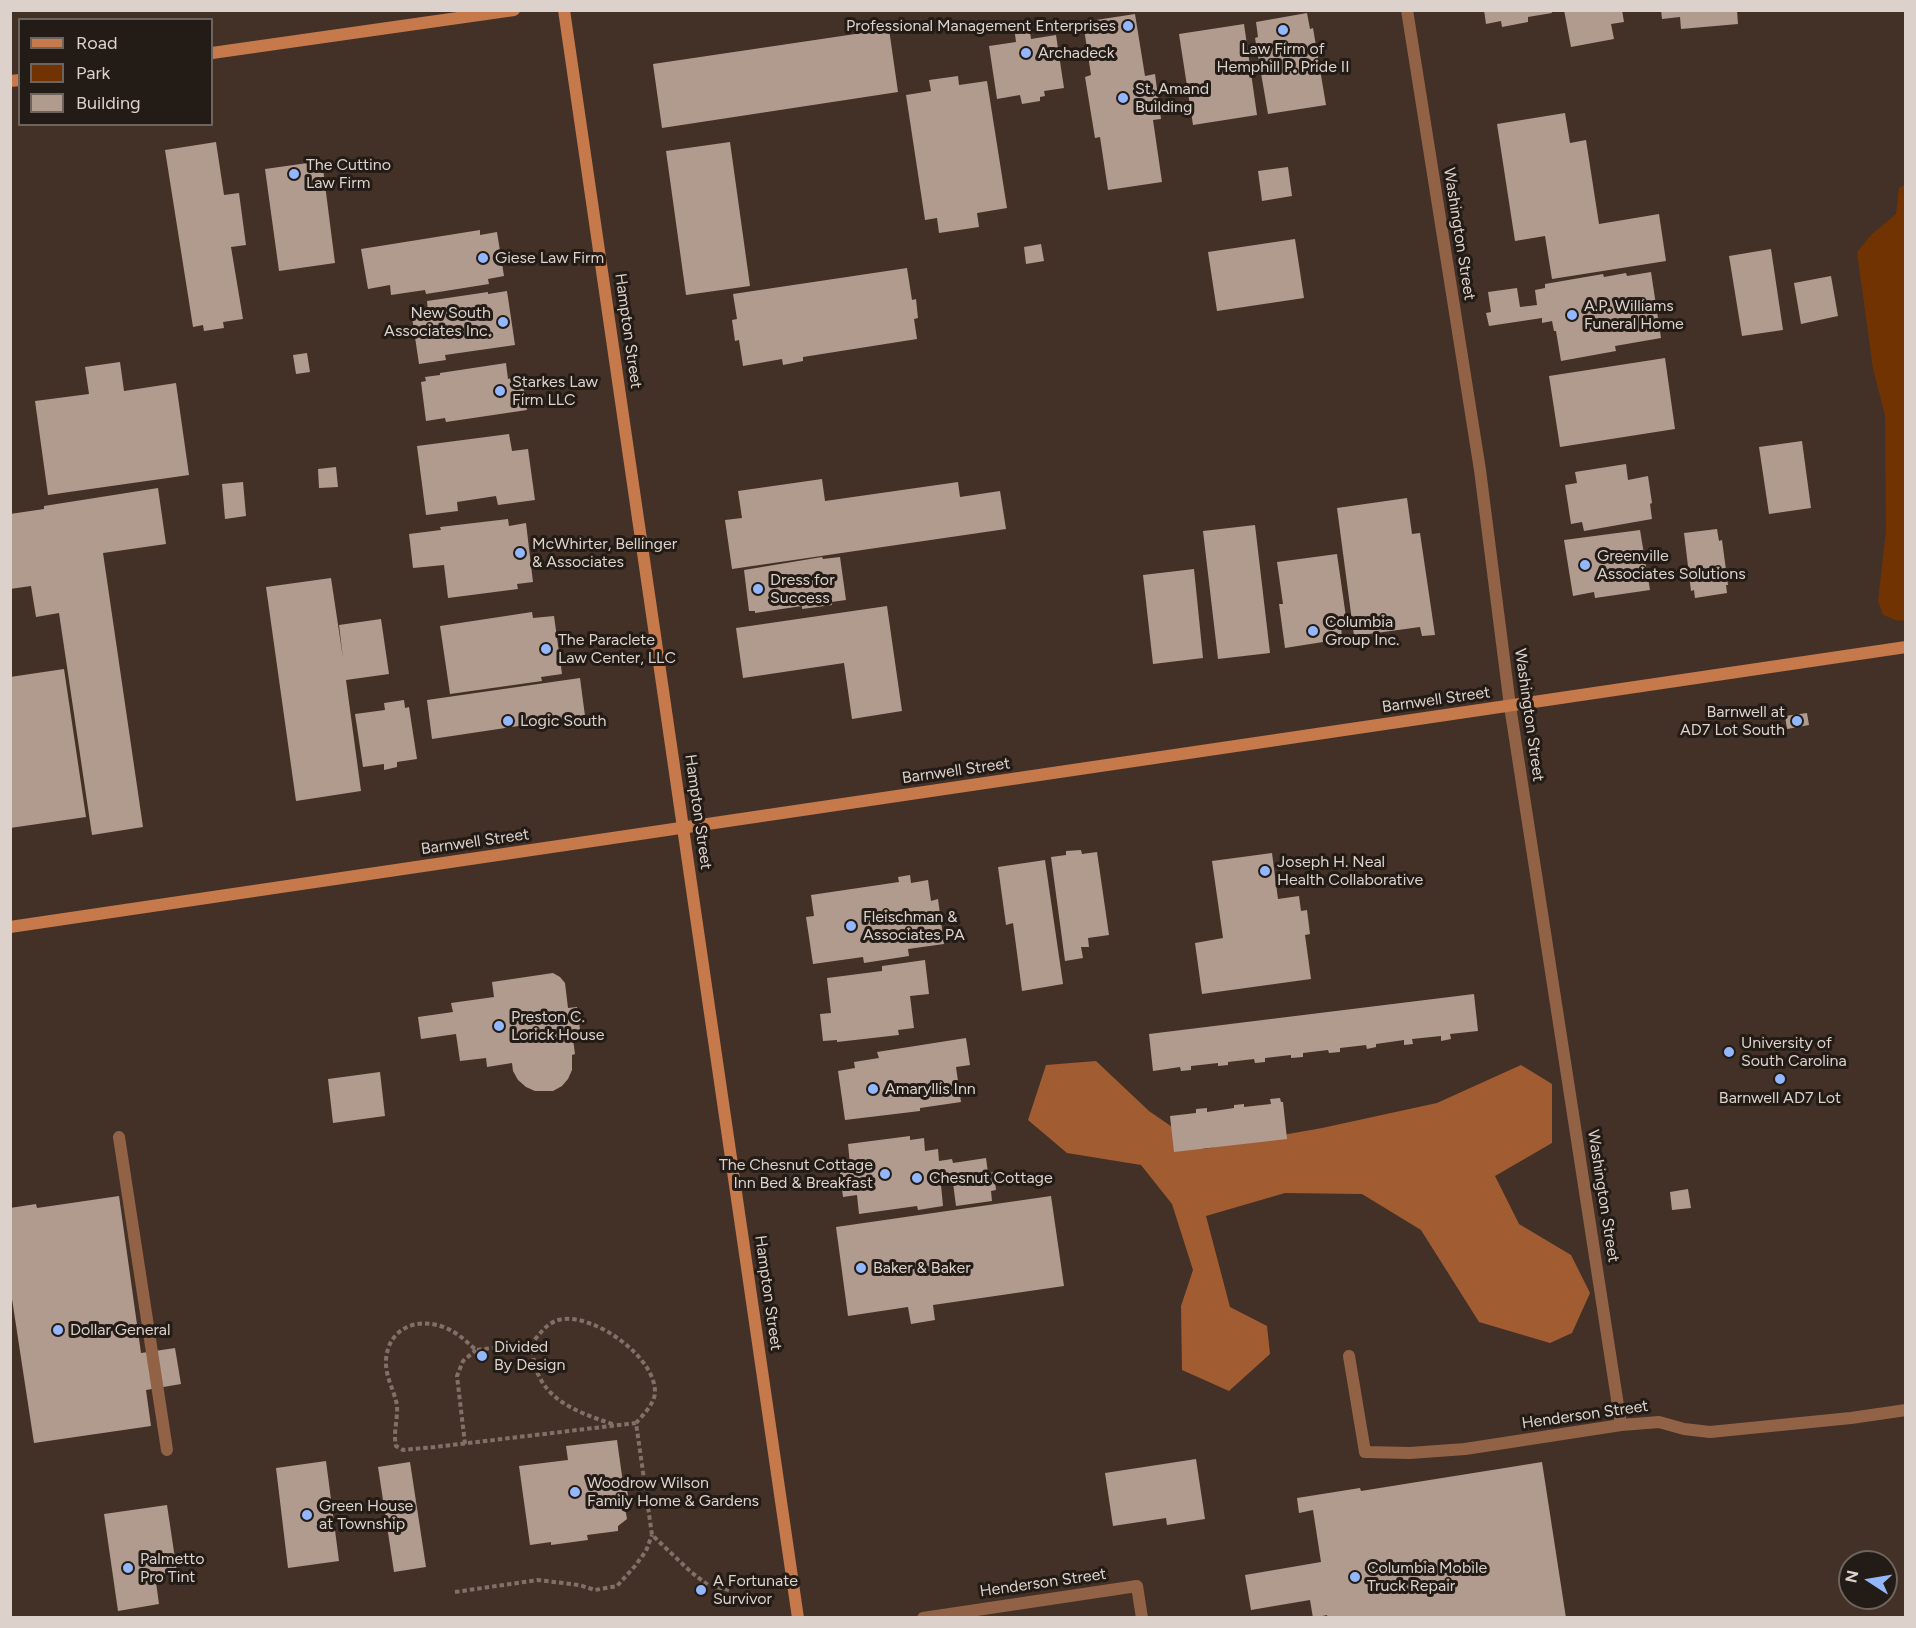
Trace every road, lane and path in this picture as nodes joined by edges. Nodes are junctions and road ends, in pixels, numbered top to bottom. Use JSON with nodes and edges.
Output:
{"nodes":[{"id":1,"x":514,"y":10,"type":"edge"},
{"id":2,"x":564,"y":10,"type":"edge"},
{"id":3,"x":1407,"y":10,"type":"edge"},
{"id":4,"x":213,"y":53,"type":"edge"},
{"id":5,"x":1905,"y":647,"type":"edge"},
{"id":6,"x":1510,"y":706,"type":"junction"},
{"id":7,"x":683,"y":828,"type":"junction"},
{"id":8,"x":10,"y":927,"type":"edge"},
{"id":9,"x":119,"y":1137,"type":"dead end"},
{"id":10,"x":532,"y":1343,"type":"junction"},
{"id":11,"x":476,"y":1350,"type":"junction"},
{"id":12,"x":1349,"y":1356,"type":"dead end"},
{"id":13,"x":1905,"y":1410,"type":"edge"},
{"id":14,"x":636,"y":1423,"type":"junction"},
{"id":15,"x":617,"y":1425,"type":"junction"},
{"id":16,"x":1621,"y":1425,"type":"junction"},
{"id":17,"x":465,"y":1444,"type":"junction"},
{"id":18,"x":166,"y":1450,"type":"dead end"},
{"id":19,"x":652,"y":1535,"type":"junction"},
{"id":20,"x":729,"y":1590,"type":"dead end"},
{"id":21,"x":455,"y":1592,"type":"dead end"},
{"id":22,"x":798,"y":1617,"type":"edge"},
{"id":23,"x":923,"y":1617,"type":"edge"},
{"id":24,"x":1142,"y":1617,"type":"edge"}],
"edges":[{"from":1,"to":4,"type":"street"},
{"from":2,"to":7,"type":"street","name":"Hampton Street"},
{"from":3,"to":6,"type":"street","name":"Washington Street"},
{"from":5,"to":6,"type":"street","name":"Barnwell Street"},
{"from":6,"to":7,"type":"street","name":"Barnwell Street"},
{"from":6,"to":16,"type":"street","name":"Washington Street"},
{"from":7,"to":8,"type":"street","name":"Barnwell Street"},
{"from":7,"to":22,"type":"street","name":"Hampton Street"},
{"from":9,"to":18,"type":"street"},
{"from":10,"to":11,"type":"path"},
{"from":10,"to":14,"type":"path"},
{"from":10,"to":15,"type":"path"},
{"from":11,"to":17,"type":"path"},
{"from":11,"to":17,"type":"path"},
{"from":12,"to":16,"type":"street","name":"Henderson Street"},
{"from":13,"to":16,"type":"street","name":"Henderson Street"},
{"from":14,"to":15,"type":"path"},
{"from":14,"to":19,"type":"path"},
{"from":15,"to":17,"type":"path"},
{"from":19,"to":20,"type":"path"},
{"from":19,"to":21,"type":"path"},
{"from":23,"to":24,"type":"street","name":"Henderson Street"}]}
